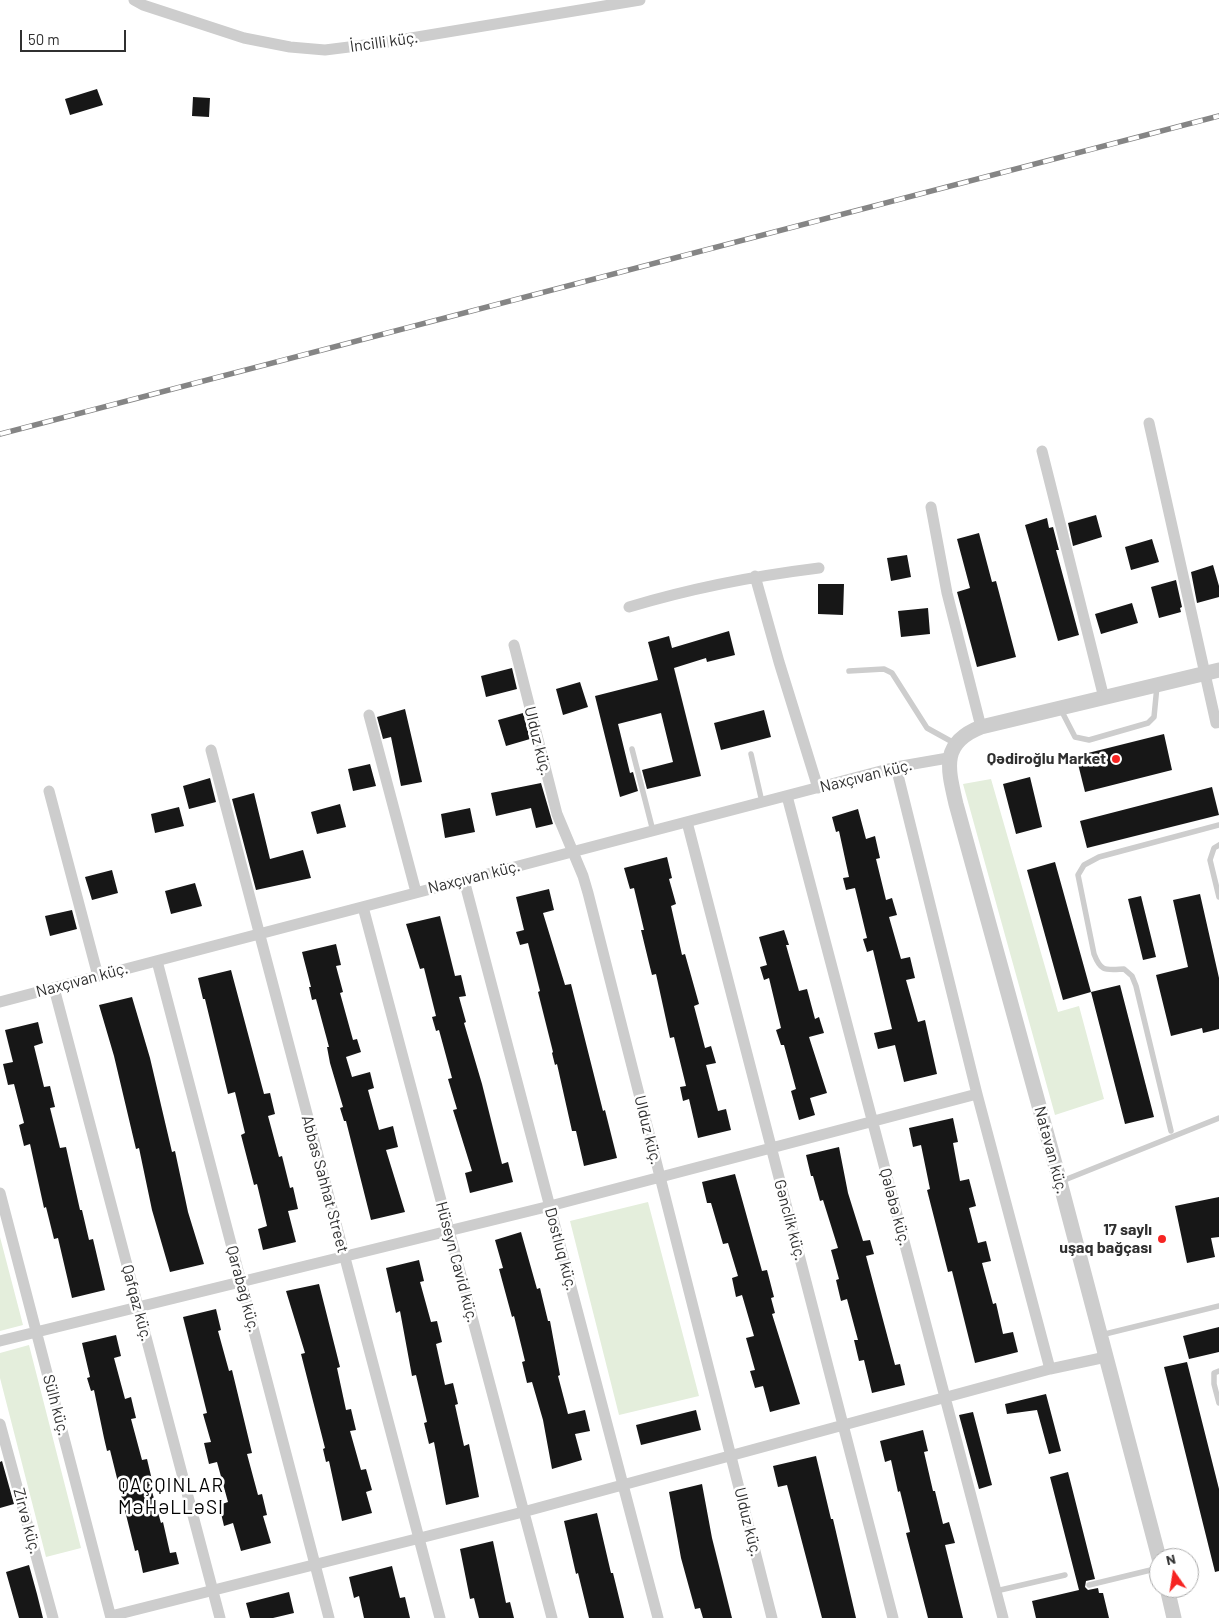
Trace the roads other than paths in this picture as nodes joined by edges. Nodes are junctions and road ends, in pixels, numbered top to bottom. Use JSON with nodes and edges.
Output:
{"nodes":[{"id":1,"x":134,"y":0,"type":"edge"},
{"id":2,"x":640,"y":0,"type":"edge"},
{"id":3,"x":1149,"y":423,"type":"dead end"},
{"id":4,"x":1042,"y":451,"type":"dead end"},
{"id":5,"x":931,"y":507,"type":"dead end"},
{"id":6,"x":819,"y":568,"type":"dead end"},
{"id":7,"x":755,"y":576,"type":"junction"},
{"id":8,"x":629,"y":607,"type":"dead end"},
{"id":9,"x":514,"y":645,"type":"dead end"},
{"id":10,"x":849,"y":671,"type":"dead end"},
{"id":11,"x":1212,"y":672,"type":"edge"},
{"id":12,"x":1158,"y":685,"type":"junction"},
{"id":13,"x":1104,"y":698,"type":"junction"},
{"id":14,"x":1060,"y":708,"type":"junction"},
{"id":15,"x":369,"y":715,"type":"dead end"},
{"id":16,"x":1216,"y":724,"type":"dead end"},
{"id":17,"x":981,"y":727,"type":"junction"},
{"id":18,"x":956,"y":744,"type":"junction"},
{"id":19,"x":632,"y":749,"type":"dead end"},
{"id":20,"x":211,"y":750,"type":"dead end"},
{"id":21,"x":751,"y":754,"type":"dead end"},
{"id":22,"x":948,"y":758,"type":"junction"},
{"id":23,"x":896,"y":767,"type":"junction"},
{"id":24,"x":818,"y":788,"type":"junction"},
{"id":25,"x":49,"y":791,"type":"dead end"},
{"id":26,"x":787,"y":796,"type":"junction"},
{"id":27,"x":762,"y":802,"type":"junction"},
{"id":28,"x":686,"y":822,"type":"junction"},
{"id":29,"x":1219,"y":825,"type":"edge"},
{"id":30,"x":653,"y":831,"type":"junction"},
{"id":31,"x":1219,"y":845,"type":"edge"},
{"id":32,"x":572,"y":852,"type":"junction"},
{"id":33,"x":464,"y":880,"type":"junction"},
{"id":34,"x":416,"y":892,"type":"junction"},
{"id":35,"x":1219,"y":897,"type":"edge"},
{"id":36,"x":362,"y":907,"type":"junction"},
{"id":37,"x":259,"y":934,"type":"junction"},
{"id":38,"x":157,"y":961,"type":"junction"},
{"id":39,"x":98,"y":976,"type":"junction"},
{"id":40,"x":54,"y":988,"type":"junction"},
{"id":41,"x":0,"y":1002,"type":"edge"},
{"id":42,"x":977,"y":1094,"type":"junction"},
{"id":43,"x":1219,"y":1118,"type":"edge"},
{"id":44,"x":873,"y":1121,"type":"junction"},
{"id":45,"x":1171,"y":1131,"type":"dead end"},
{"id":46,"x":771,"y":1147,"type":"junction"},
{"id":47,"x":660,"y":1177,"type":"junction"},
{"id":48,"x":1060,"y":1182,"type":"junction"},
{"id":49,"x":0,"y":1193,"type":"edge"},
{"id":50,"x":550,"y":1206,"type":"junction"},
{"id":51,"x":449,"y":1231,"type":"junction"},
{"id":52,"x":344,"y":1256,"type":"junction"},
{"id":53,"x":241,"y":1282,"type":"junction"},
{"id":54,"x":1219,"y":1306,"type":"edge"},
{"id":55,"x":138,"y":1308,"type":"junction"},
{"id":56,"x":36,"y":1332,"type":"junction"},
{"id":57,"x":1101,"y":1335,"type":"junction"},
{"id":58,"x":0,"y":1341,"type":"edge"},
{"id":59,"x":1106,"y":1357,"type":"junction"},
{"id":60,"x":1050,"y":1370,"type":"junction"},
{"id":61,"x":1219,"y":1371,"type":"edge"},
{"id":62,"x":946,"y":1399,"type":"junction"},
{"id":63,"x":1219,"y":1403,"type":"edge"},
{"id":64,"x":0,"y":1424,"type":"edge"},
{"id":65,"x":843,"y":1425,"type":"junction"},
{"id":66,"x":731,"y":1455,"type":"junction"},
{"id":67,"x":623,"y":1484,"type":"junction"},
{"id":68,"x":523,"y":1512,"type":"junction"},
{"id":69,"x":418,"y":1537,"type":"junction"},
{"id":70,"x":1156,"y":1548,"type":"edge"},
{"id":71,"x":315,"y":1564,"type":"junction"},
{"id":72,"x":1149,"y":1570,"type":"edge"},
{"id":73,"x":1065,"y":1575,"type":"dead end"},
{"id":74,"x":1089,"y":1585,"type":"dead end"},
{"id":75,"x":213,"y":1590,"type":"junction"},
{"id":76,"x":996,"y":1591,"type":"junction"},
{"id":77,"x":1169,"y":1598,"type":"edge"},
{"id":78,"x":111,"y":1617,"type":"edge"},
{"id":79,"x":53,"y":1618,"type":"edge"},
{"id":80,"x":220,"y":1618,"type":"edge"},
{"id":81,"x":329,"y":1618,"type":"edge"},
{"id":82,"x":440,"y":1618,"type":"edge"},
{"id":83,"x":552,"y":1618,"type":"edge"},
{"id":84,"x":658,"y":1618,"type":"edge"},
{"id":85,"x":772,"y":1618,"type":"edge"},
{"id":86,"x":893,"y":1618,"type":"edge"},
{"id":87,"x":1003,"y":1618,"type":"edge"},
{"id":88,"x":1174,"y":1618,"type":"edge"}],
"edges":[{"from":1,"to":2,"type":"street","name":"İncilli küç."},
{"from":3,"to":11,"type":"street"},
{"from":4,"to":13,"type":"street"},
{"from":5,"to":17,"type":"street"},
{"from":6,"to":7,"type":"street"},
{"from":7,"to":8,"type":"street"},
{"from":7,"to":24,"type":"street"},
{"from":9,"to":32,"type":"street","name":"Ulduz küç."},
{"from":10,"to":18,"type":"lane"},
{"from":11,"to":12,"type":"street"},
{"from":11,"to":16,"type":"street"},
{"from":12,"to":13,"type":"street"},
{"from":12,"to":14,"type":"lane"},
{"from":13,"to":14,"type":"street"},
{"from":14,"to":17,"type":"street"},
{"from":15,"to":34,"type":"street"},
{"from":17,"to":18,"type":"street"},
{"from":18,"to":22,"type":"street"},
{"from":19,"to":30,"type":"lane"},
{"from":20,"to":37,"type":"street","name":"Abbas Sahhat Street"},
{"from":21,"to":27,"type":"lane"},
{"from":22,"to":23,"type":"street","name":"Naxçıvan küç."},
{"from":22,"to":48,"type":"street","name":"Natəvan küç."},
{"from":23,"to":24,"type":"street","name":"Naxçıvan küç."},
{"from":23,"to":42,"type":"street"},
{"from":24,"to":26,"type":"street","name":"Naxçıvan küç."},
{"from":25,"to":39,"type":"street"},
{"from":26,"to":27,"type":"street","name":"Naxçıvan küç."},
{"from":26,"to":44,"type":"street","name":"Qələbə küç."},
{"from":27,"to":28,"type":"street","name":"Naxçıvan küç."},
{"from":28,"to":30,"type":"street","name":"Naxçıvan küç."},
{"from":28,"to":46,"type":"street","name":"Gənclik küç."},
{"from":29,"to":45,"type":"lane"},
{"from":30,"to":32,"type":"street","name":"Naxçıvan küç."},
{"from":31,"to":35,"type":"lane"},
{"from":32,"to":33,"type":"street","name":"Naxçıvan küç."},
{"from":32,"to":47,"type":"street","name":"Ulduz küç."},
{"from":33,"to":34,"type":"street","name":"Naxçıvan küç."},
{"from":33,"to":50,"type":"street","name":"Dostluq küç."},
{"from":34,"to":36,"type":"street","name":"Naxçıvan küç."},
{"from":36,"to":37,"type":"street","name":"Naxçıvan küç."},
{"from":36,"to":51,"type":"street","name":"Hüseyn Cavid küç."},
{"from":37,"to":38,"type":"street","name":"Naxçıvan küç."},
{"from":37,"to":52,"type":"street","name":"Abbas Sahhat Street"},
{"from":38,"to":39,"type":"street","name":"Naxçıvan küç."},
{"from":38,"to":53,"type":"street","name":"Qarabağ küç."},
{"from":39,"to":40,"type":"street","name":"Naxçıvan küç."},
{"from":40,"to":41,"type":"street","name":"Naxçıvan küç."},
{"from":40,"to":55,"type":"street","name":"Qafqaz küç."},
{"from":42,"to":44,"type":"street"},
{"from":42,"to":60,"type":"street"},
{"from":43,"to":48,"type":"lane"},
{"from":44,"to":46,"type":"street"},
{"from":44,"to":62,"type":"street","name":"Qələbə küç."},
{"from":46,"to":47,"type":"street"},
{"from":46,"to":65,"type":"street","name":"Gənclik küç."},
{"from":47,"to":50,"type":"street"},
{"from":47,"to":66,"type":"street","name":"Ulduz küç."},
{"from":48,"to":57,"type":"street","name":"Natəvan küç."},
{"from":49,"to":56,"type":"street","name":"Sülh küç."},
{"from":50,"to":51,"type":"street"},
{"from":50,"to":67,"type":"street","name":"Dostluq küç."},
{"from":51,"to":52,"type":"street"},
{"from":51,"to":68,"type":"street","name":"Hüseyn Cavid küç."},
{"from":52,"to":53,"type":"street"},
{"from":52,"to":69,"type":"street","name":"Abbas Sahhat Street"},
{"from":53,"to":55,"type":"street"},
{"from":53,"to":71,"type":"street","name":"Qarabağ küç."},
{"from":54,"to":57,"type":"lane"},
{"from":55,"to":56,"type":"street"},
{"from":55,"to":75,"type":"street","name":"Qafqaz küç."},
{"from":56,"to":58,"type":"street"},
{"from":56,"to":78,"type":"street","name":"Sülh küç."},
{"from":57,"to":59,"type":"street","name":"Natəvan küç."},
{"from":59,"to":60,"type":"street"},
{"from":59,"to":70,"type":"street","name":"Natəvan küç."},
{"from":60,"to":62,"type":"street"},
{"from":61,"to":63,"type":"lane"},
{"from":62,"to":65,"type":"street"},
{"from":62,"to":76,"type":"street","name":"Qələbə küç."},
{"from":64,"to":79,"type":"street","name":"Zirvə küç."},
{"from":65,"to":66,"type":"street"},
{"from":65,"to":86,"type":"street","name":"Gənclik küç."},
{"from":66,"to":67,"type":"street"},
{"from":66,"to":85,"type":"street","name":"Ulduz küç."},
{"from":67,"to":68,"type":"street"},
{"from":67,"to":84,"type":"street","name":"Dostluq küç."},
{"from":68,"to":69,"type":"street"},
{"from":68,"to":83,"type":"street","name":"Hüseyn Cavid küç."},
{"from":69,"to":71,"type":"street"},
{"from":69,"to":82,"type":"street","name":"Abbas Sahhat Street"},
{"from":71,"to":75,"type":"street"},
{"from":71,"to":81,"type":"street","name":"Qarabağ küç."},
{"from":72,"to":74,"type":"lane"},
{"from":73,"to":76,"type":"lane"},
{"from":75,"to":78,"type":"street"},
{"from":75,"to":80,"type":"street","name":"Qafqaz küç."},
{"from":76,"to":87,"type":"street","name":"Qələbə küç."},
{"from":77,"to":88,"type":"street"}]}
